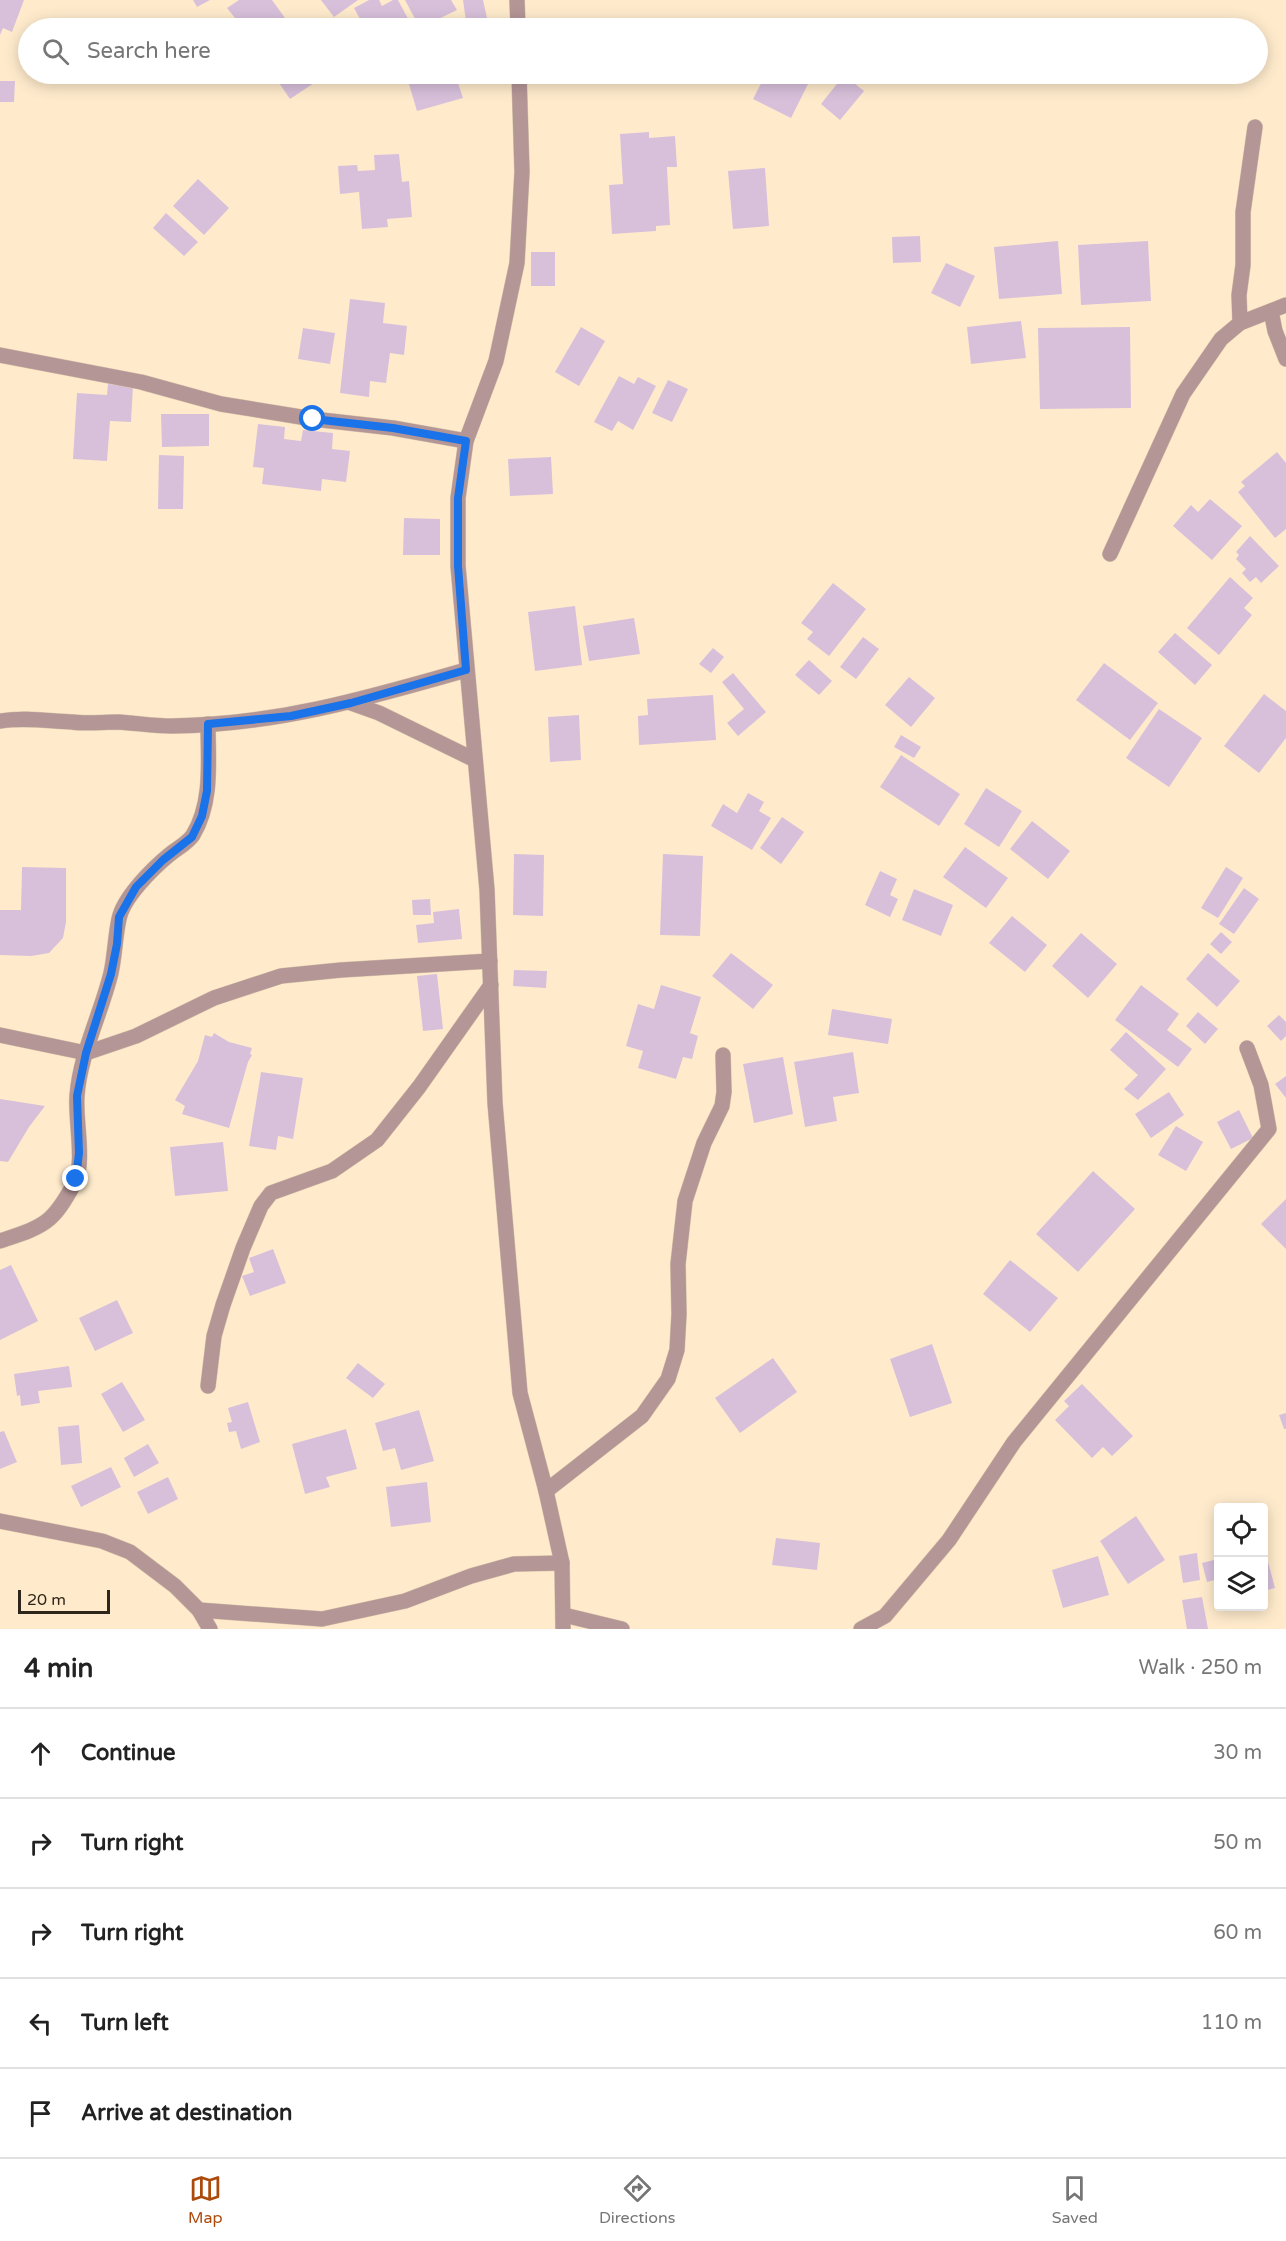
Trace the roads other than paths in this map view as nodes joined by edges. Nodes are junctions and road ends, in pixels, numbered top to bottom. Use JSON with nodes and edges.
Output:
{"nodes":[{"id":1,"x":517,"y":0,"type":"edge"},
{"id":2,"x":518,"y":18,"type":"edge"},
{"id":3,"x":519,"y":84,"type":"edge"},
{"id":4,"x":1255,"y":127,"type":"dead end"},
{"id":5,"x":1286,"y":305,"type":"edge"},
{"id":6,"x":1271,"y":310,"type":"junction"},
{"id":7,"x":1240,"y":323,"type":"junction"},
{"id":8,"x":0,"y":355,"type":"edge"},
{"id":9,"x":1286,"y":359,"type":"edge"},
{"id":10,"x":466,"y":441,"type":"junction"},
{"id":11,"x":1110,"y":554,"type":"dead end"},
{"id":12,"x":466,"y":670,"type":"junction"},
{"id":13,"x":351,"y":703,"type":"junction"},
{"id":14,"x":0,"y":721,"type":"edge"},
{"id":15,"x":208,"y":724,"type":"junction"},
{"id":16,"x":475,"y":760,"type":"junction"},
{"id":17,"x":490,"y":961,"type":"junction"},
{"id":18,"x":491,"y":986,"type":"junction"},
{"id":19,"x":0,"y":1035,"type":"edge"},
{"id":20,"x":1247,"y":1048,"type":"dead end"},
{"id":21,"x":86,"y":1053,"type":"junction"},
{"id":22,"x":723,"y":1055,"type":"dead end"},
{"id":23,"x":0,"y":1241,"type":"edge"},
{"id":24,"x":208,"y":1386,"type":"dead end"},
{"id":25,"x":546,"y":1491,"type":"junction"},
{"id":26,"x":0,"y":1521,"type":"edge"},
{"id":27,"x":562,"y":1563,"type":"junction"},
{"id":28,"x":199,"y":1610,"type":"junction"},
{"id":29,"x":564,"y":1622,"type":"edge"},
{"id":30,"x":210,"y":1629,"type":"edge"},
{"id":31,"x":622,"y":1629,"type":"edge"},
{"id":32,"x":861,"y":1629,"type":"edge"}],
"edges":[{"from":1,"to":2,"type":"street"},
{"from":3,"to":10,"type":"street"},
{"from":4,"to":7,"type":"street"},
{"from":5,"to":6,"type":"street"},
{"from":6,"to":7,"type":"street"},
{"from":6,"to":9,"type":"street"},
{"from":7,"to":11,"type":"street"},
{"from":8,"to":10,"type":"street"},
{"from":10,"to":12,"type":"street"},
{"from":12,"to":13,"type":"street"},
{"from":12,"to":16,"type":"street"},
{"from":13,"to":15,"type":"street"},
{"from":13,"to":16,"type":"street"},
{"from":14,"to":15,"type":"street"},
{"from":15,"to":21,"type":"street"},
{"from":16,"to":17,"type":"street"},
{"from":17,"to":18,"type":"street"},
{"from":17,"to":21,"type":"street"},
{"from":18,"to":24,"type":"street"},
{"from":18,"to":25,"type":"street"},
{"from":19,"to":21,"type":"street"},
{"from":20,"to":32,"type":"street"},
{"from":21,"to":23,"type":"street"},
{"from":22,"to":25,"type":"street"},
{"from":25,"to":27,"type":"street"},
{"from":26,"to":28,"type":"street"},
{"from":27,"to":28,"type":"street"},
{"from":27,"to":29,"type":"street"},
{"from":28,"to":30,"type":"street"},
{"from":29,"to":31,"type":"street"}]}
